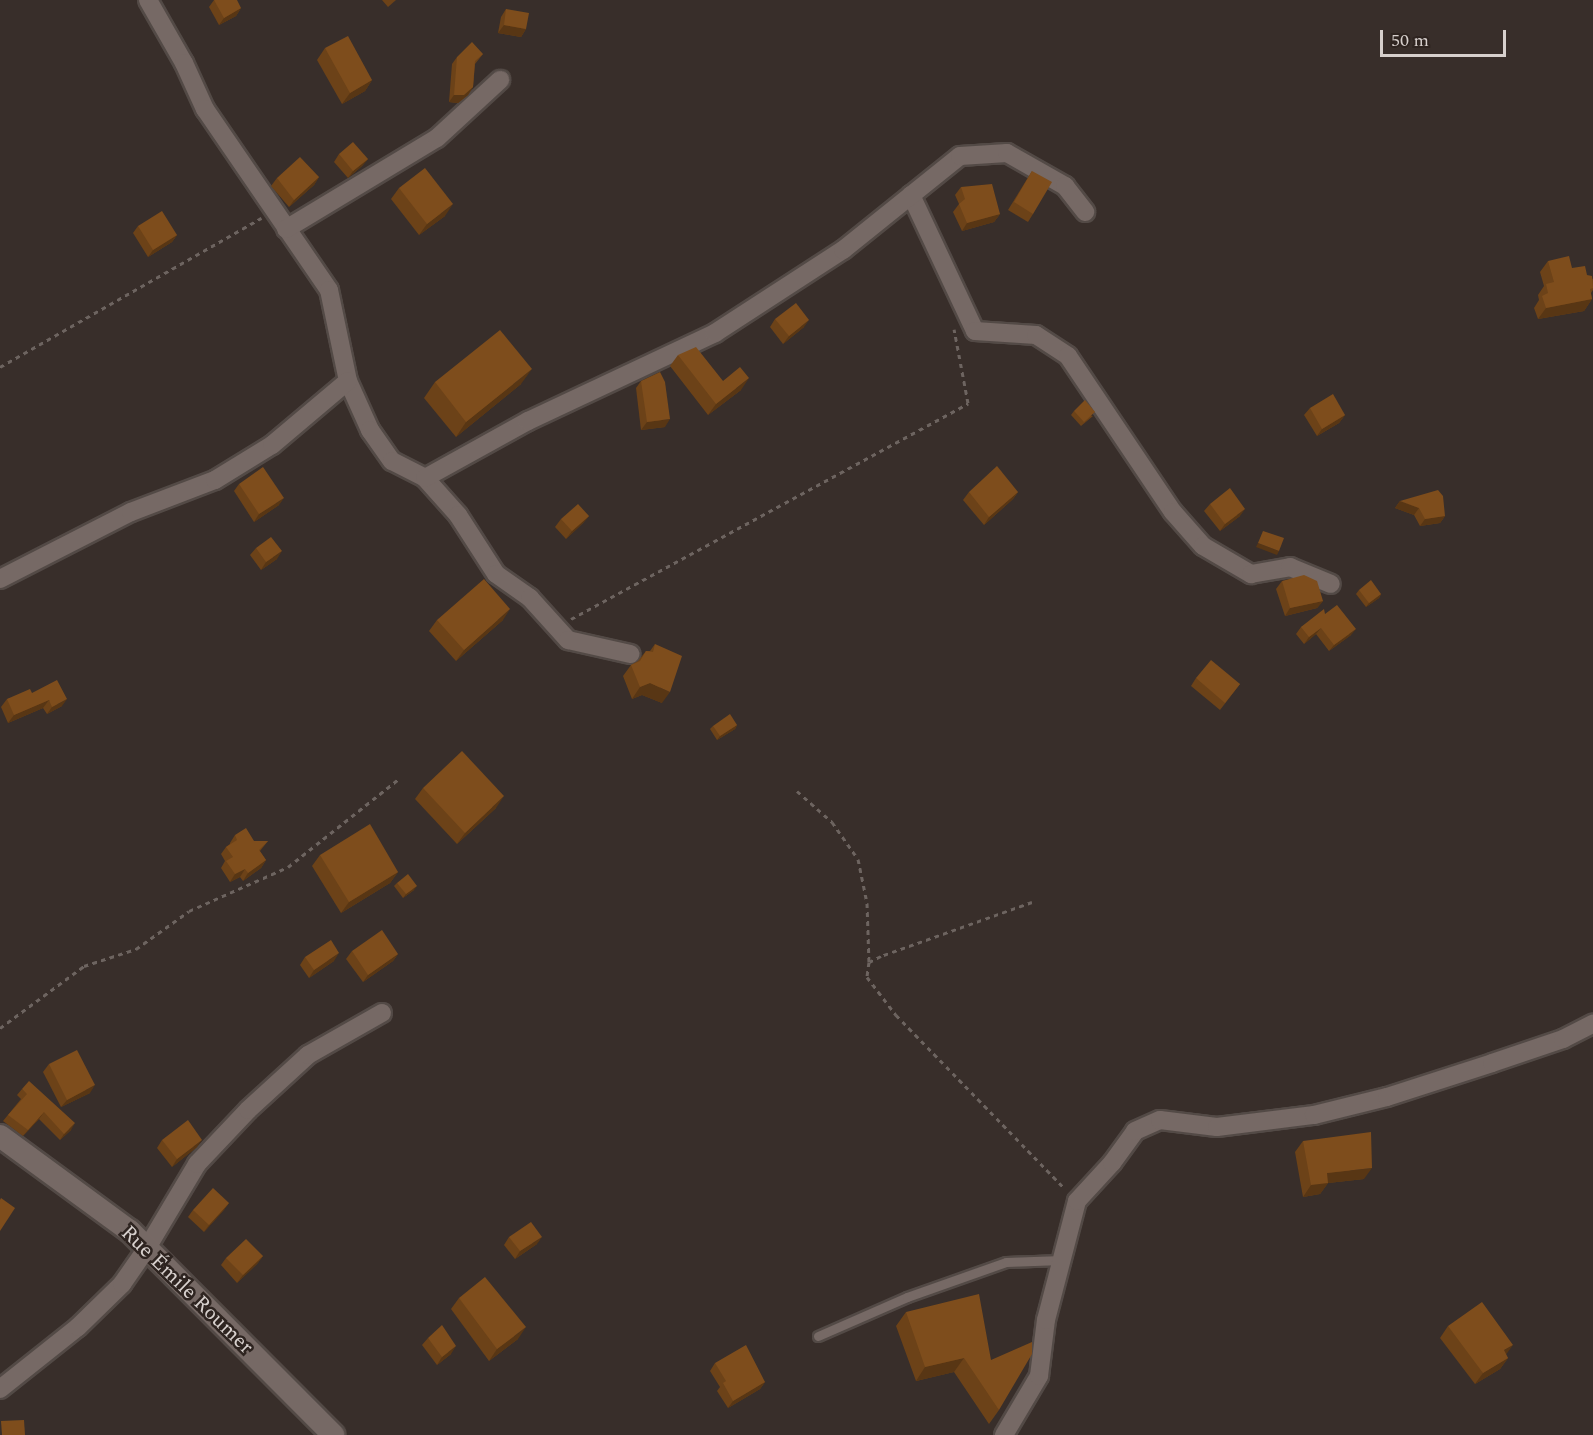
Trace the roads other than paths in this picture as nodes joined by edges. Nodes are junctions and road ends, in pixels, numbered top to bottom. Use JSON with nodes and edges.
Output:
{"nodes":[{"id":1,"x":148,"y":0,"type":"edge"},
{"id":2,"x":500,"y":80,"type":"dead end"},
{"id":3,"x":911,"y":195,"type":"junction"},
{"id":4,"x":1085,"y":212,"type":"dead end"},
{"id":5,"x":286,"y":229,"type":"junction"},
{"id":6,"x":348,"y":381,"type":"junction"},
{"id":7,"x":425,"y":478,"type":"junction"},
{"id":8,"x":0,"y":579,"type":"edge"},
{"id":9,"x":1331,"y":584,"type":"dead end"},
{"id":10,"x":630,"y":654,"type":"dead end"},
{"id":11,"x":382,"y":1013,"type":"dead end"},
{"id":12,"x":1593,"y":1024,"type":"edge"},
{"id":13,"x":0,"y":1136,"type":"edge"},
{"id":14,"x":147,"y":1248,"type":"junction"},
{"id":15,"x":1062,"y":1260,"type":"junction"},
{"id":16,"x":818,"y":1336,"type":"dead end"},
{"id":17,"x":0,"y":1389,"type":"edge"},
{"id":18,"x":333,"y":1435,"type":"edge"},
{"id":19,"x":1004,"y":1435,"type":"edge"}],
"edges":[{"from":1,"to":5,"type":"street"},
{"from":2,"to":5,"type":"street"},
{"from":3,"to":4,"type":"street"},
{"from":3,"to":7,"type":"street"},
{"from":3,"to":9,"type":"street"},
{"from":5,"to":6,"type":"street"},
{"from":6,"to":7,"type":"street"},
{"from":6,"to":8,"type":"street"},
{"from":7,"to":10,"type":"street"},
{"from":11,"to":14,"type":"street"},
{"from":12,"to":15,"type":"street"},
{"from":13,"to":14,"type":"street","name":"Rue Émile Roumer"},
{"from":14,"to":17,"type":"street"},
{"from":14,"to":18,"type":"street","name":"Rue Émile Roumer"},
{"from":15,"to":16,"type":"lane"},
{"from":15,"to":19,"type":"street"}]}
